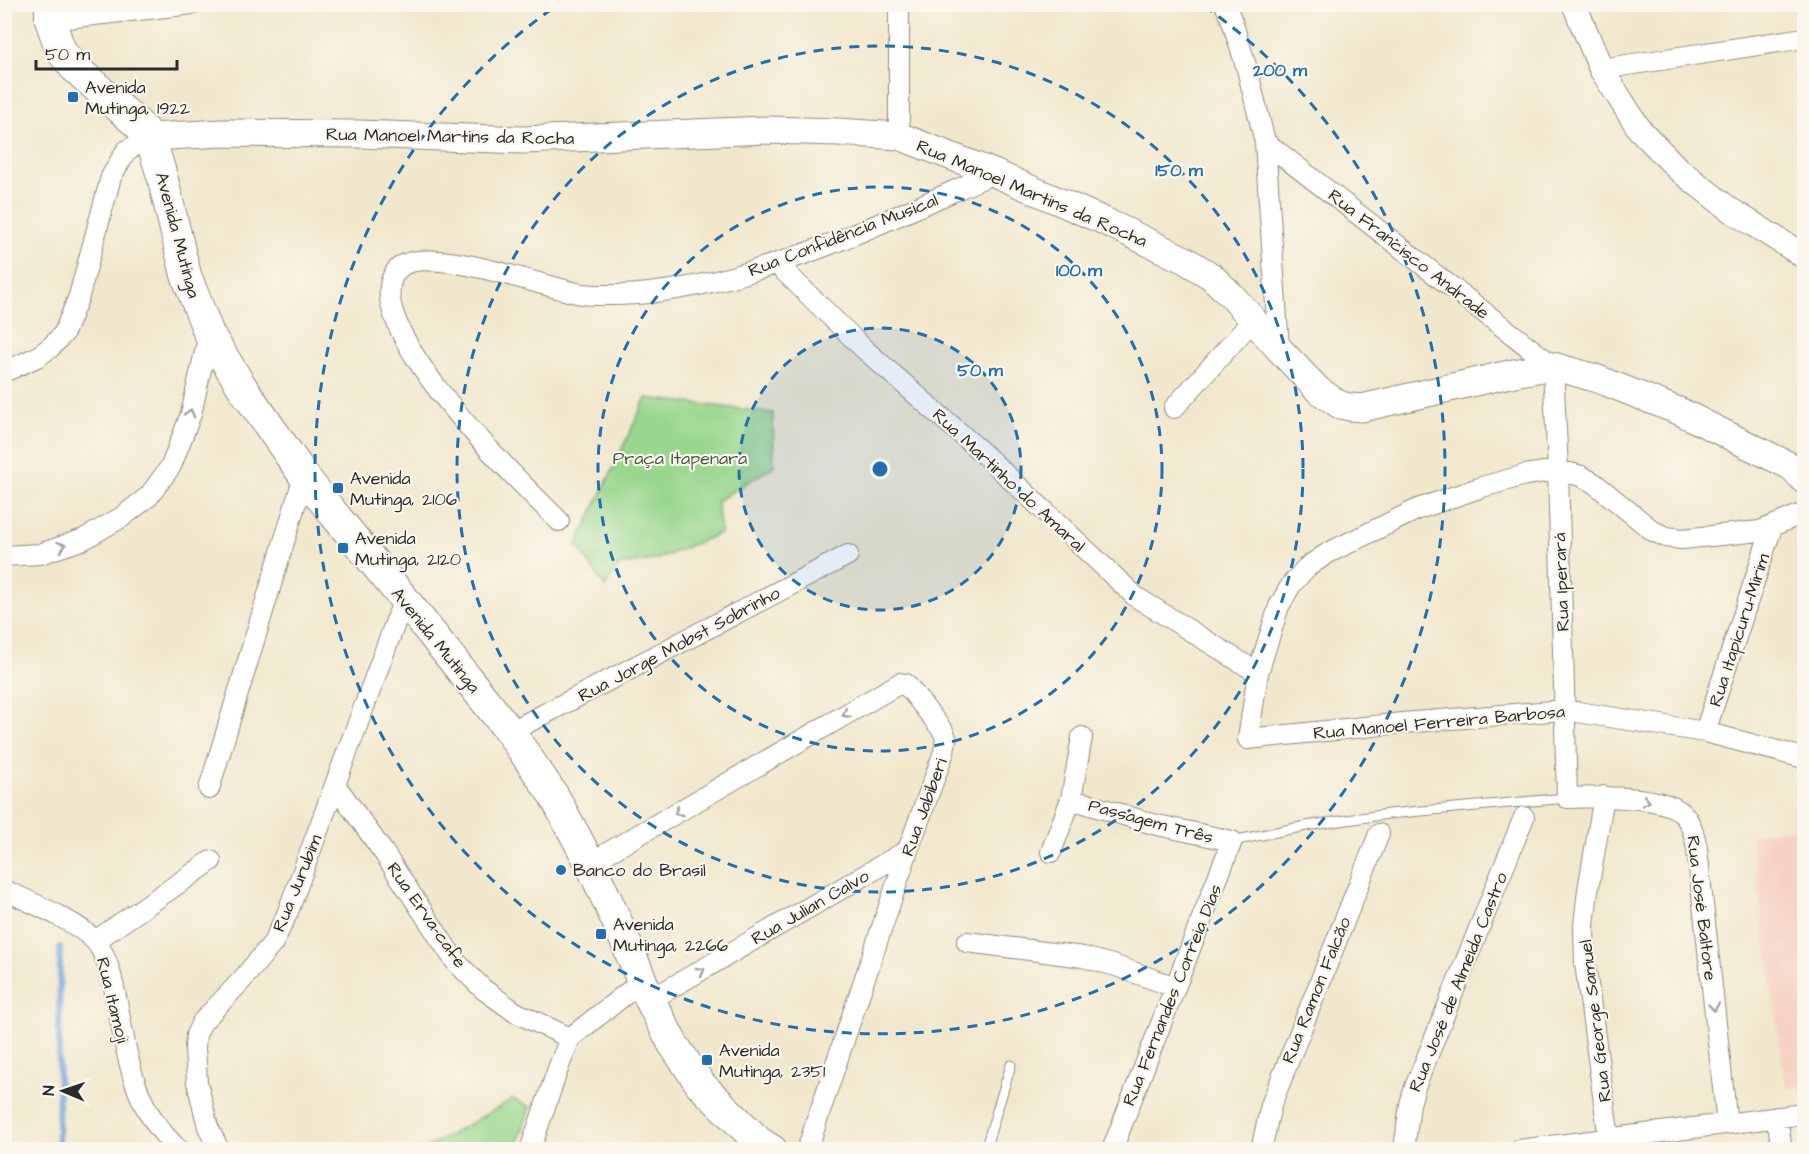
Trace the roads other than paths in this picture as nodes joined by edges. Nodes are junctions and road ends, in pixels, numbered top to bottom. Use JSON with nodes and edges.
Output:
{"nodes":[{"id":1,"x":192,"y":4,"type":"edge"},
{"id":2,"x":899,"y":4,"type":"edge"},
{"id":3,"x":1225,"y":4,"type":"edge"},
{"id":4,"x":1574,"y":4,"type":"edge"},
{"id":5,"x":50,"y":12,"type":"edge"},
{"id":6,"x":1804,"y":38,"type":"edge"},
{"id":7,"x":1601,"y":69,"type":"junction"},
{"id":8,"x":899,"y":136,"type":"junction"},
{"id":9,"x":150,"y":137,"type":"junction"},
{"id":10,"x":1265,"y":142,"type":"junction"},
{"id":11,"x":994,"y":172,"type":"junction"},
{"id":12,"x":1804,"y":256,"type":"edge"},
{"id":13,"x":777,"y":264,"type":"junction"},
{"id":14,"x":1253,"y":320,"type":"junction"},
{"id":15,"x":209,"y":334,"type":"junction"},
{"id":16,"x":1279,"y":349,"type":"junction"},
{"id":17,"x":1552,"y":366,"type":"junction"},
{"id":18,"x":4,"y":372,"type":"edge"},
{"id":19,"x":1174,"y":408,"type":"dead end"},
{"id":20,"x":1800,"y":469,"type":"edge"},
{"id":21,"x":1558,"y":470,"type":"junction"},
{"id":22,"x":304,"y":476,"type":"junction"},
{"id":23,"x":1804,"y":513,"type":"edge"},
{"id":24,"x":559,"y":521,"type":"dead end"},
{"id":25,"x":1772,"y":527,"type":"junction"},
{"id":26,"x":848,"y":555,"type":"dead end"},
{"id":27,"x":4,"y":556,"type":"edge"},
{"id":28,"x":404,"y":599,"type":"junction"},
{"id":29,"x":1258,"y":674,"type":"junction"},
{"id":30,"x":1565,"y":710,"type":"junction"},
{"id":31,"x":510,"y":732,"type":"junction"},
{"id":32,"x":1705,"y":732,"type":"junction"},
{"id":33,"x":1083,"y":737,"type":"dead end"},
{"id":34,"x":1804,"y":758,"type":"edge"},
{"id":35,"x":336,"y":786,"type":"junction"},
{"id":36,"x":209,"y":789,"type":"dead end"},
{"id":37,"x":1604,"y":796,"type":"junction"},
{"id":38,"x":1567,"y":798,"type":"junction"},
{"id":39,"x":1071,"y":799,"type":"junction"},
{"id":40,"x":1524,"y":817,"type":"dead end"},
{"id":41,"x":1379,"y":834,"type":"dead end"},
{"id":42,"x":1232,"y":841,"type":"junction"},
{"id":43,"x":908,"y":850,"type":"junction"},
{"id":44,"x":1051,"y":852,"type":"dead end"},
{"id":45,"x":211,"y":861,"type":"dead end"},
{"id":46,"x":590,"y":863,"type":"junction"},
{"id":47,"x":4,"y":890,"type":"edge"},
{"id":48,"x":95,"y":941,"type":"junction"},
{"id":49,"x":967,"y":942,"type":"dead end"},
{"id":50,"x":1175,"y":987,"type":"junction"},
{"id":51,"x":646,"y":991,"type":"junction"},
{"id":52,"x":570,"y":1038,"type":"junction"},
{"id":53,"x":1011,"y":1065,"type":"dead end"},
{"id":54,"x":1804,"y":1114,"type":"edge"},
{"id":55,"x":1777,"y":1117,"type":"junction"},
{"id":56,"x":1727,"y":1124,"type":"junction"},
{"id":57,"x":1609,"y":1139,"type":"junction"},
{"id":58,"x":762,"y":1147,"type":"edge"},
{"id":59,"x":179,"y":1149,"type":"edge"},
{"id":60,"x":219,"y":1149,"type":"edge"},
{"id":61,"x":530,"y":1149,"type":"edge"},
{"id":62,"x":807,"y":1149,"type":"edge"},
{"id":63,"x":985,"y":1149,"type":"edge"},
{"id":64,"x":1112,"y":1149,"type":"edge"},
{"id":65,"x":1261,"y":1149,"type":"edge"},
{"id":66,"x":1404,"y":1149,"type":"edge"},
{"id":67,"x":1519,"y":1149,"type":"edge"},
{"id":68,"x":1782,"y":1149,"type":"edge"}],
"edges":[{"from":1,"to":5,"type":"street"},
{"from":2,"to":8,"type":"street"},
{"from":3,"to":10,"type":"street"},
{"from":4,"to":7,"type":"street"},
{"from":5,"to":9,"type":"main road","name":"Avenida Mutinga"},
{"from":6,"to":7,"type":"street"},
{"from":7,"to":12,"type":"street"},
{"from":8,"to":9,"type":"main road","name":"Rua Manoel Martins da Rocha"},
{"from":8,"to":11,"type":"main road","name":"Rua Manoel Martins da Rocha"},
{"from":9,"to":15,"type":"main road","name":"Avenida Mutinga"},
{"from":9,"to":18,"type":"street"},
{"from":10,"to":16,"type":"street"},
{"from":10,"to":17,"type":"street","name":"Rua Francisco Andrade"},
{"from":11,"to":13,"type":"street","name":"Rua Confidência Musical"},
{"from":11,"to":14,"type":"main road","name":"Rua Manoel Martins da Rocha"},
{"from":13,"to":24,"type":"street","name":"Rua Confidência Musical"},
{"from":13,"to":29,"type":"street","name":"Rua Martinho do Amaral"},
{"from":14,"to":16,"type":"main road","name":"Rua Manoel Martins da Rocha"},
{"from":14,"to":19,"type":"street"},
{"from":15,"to":22,"type":"main road","name":"Avenida Mutinga"},
{"from":27,"to":15,"type":"street","one_way":true},
{"from":16,"to":17,"type":"main road","name":"Rua Manoel Martins da Rocha"},
{"from":17,"to":20,"type":"main road","name":"Rua Manoel Martins da Rocha"},
{"from":17,"to":21,"type":"street","name":"Rua Iperará"},
{"from":21,"to":25,"type":"street"},
{"from":21,"to":29,"type":"street"},
{"from":21,"to":30,"type":"street","name":"Rua Iperará"},
{"from":22,"to":28,"type":"main road","name":"Avenida Mutinga"},
{"from":22,"to":36,"type":"street"},
{"from":23,"to":25,"type":"street"},
{"from":25,"to":32,"type":"street","name":"Rua Itapicuru-Mirim"},
{"from":26,"to":31,"type":"street","name":"Rua Jorge Mobst Sobrinho"},
{"from":28,"to":31,"type":"main road","name":"Avenida Mutinga"},
{"from":28,"to":35,"type":"street","name":"Rua Jurubim"},
{"from":29,"to":30,"type":"street","name":"Rua Manoel Ferreira Barbosa"},
{"from":30,"to":32,"type":"street","name":"Rua Manoel Ferreira Barbosa"},
{"from":30,"to":38,"type":"street","name":"Rua Iperará"},
{"from":31,"to":46,"type":"main road","name":"Avenida Mutinga"},
{"from":32,"to":34,"type":"street","name":"Rua Manoel Ferreira Barbosa"},
{"from":33,"to":39,"type":"street"},
{"from":35,"to":52,"type":"street","name":"Rua Erva-cafe"},
{"from":35,"to":60,"type":"street","name":"Rua Jurubim"},
{"from":37,"to":38,"type":"street","name":"Rua José Baltore"},
{"from":37,"to":56,"type":"street","name":"Rua José Baltore","one_way":true},
{"from":37,"to":57,"type":"street","name":"Rua George Samuel"},
{"from":38,"to":42,"type":"lane"},
{"from":39,"to":42,"type":"street","name":"Passagem Três"},
{"from":39,"to":44,"type":"street"},
{"from":40,"to":66,"type":"street","name":"Rua José de Almeida Castro"},
{"from":41,"to":65,"type":"street","name":"Rua Ramon Falcão"},
{"from":42,"to":50,"type":"street","name":"Rua Fernandes Correia Dias"},
{"from":43,"to":46,"type":"street","name":"Rua Jabiberi","one_way":true},
{"from":51,"to":43,"type":"street","name":"Rua Julian Calvo","one_way":true},
{"from":43,"to":62,"type":"street","name":"Rua Jabiberi"},
{"from":45,"to":48,"type":"street"},
{"from":46,"to":51,"type":"main road","name":"Avenida Mutinga"},
{"from":47,"to":48,"type":"street","name":"Rua Itamoji"},
{"from":48,"to":59,"type":"street","name":"Rua Itamoji"},
{"from":49,"to":50,"type":"street"},
{"from":50,"to":64,"type":"street","name":"Rua Fernandes Correia Dias"},
{"from":51,"to":52,"type":"street","name":"Rua Julian Calvo"},
{"from":51,"to":58,"type":"main road","name":"Avenida Mutinga"},
{"from":52,"to":61,"type":"street"},
{"from":53,"to":63,"type":"lane"},
{"from":54,"to":55,"type":"street"},
{"from":55,"to":56,"type":"street"},
{"from":55,"to":68,"type":"street"},
{"from":56,"to":57,"type":"street"},
{"from":57,"to":67,"type":"street"}]}
